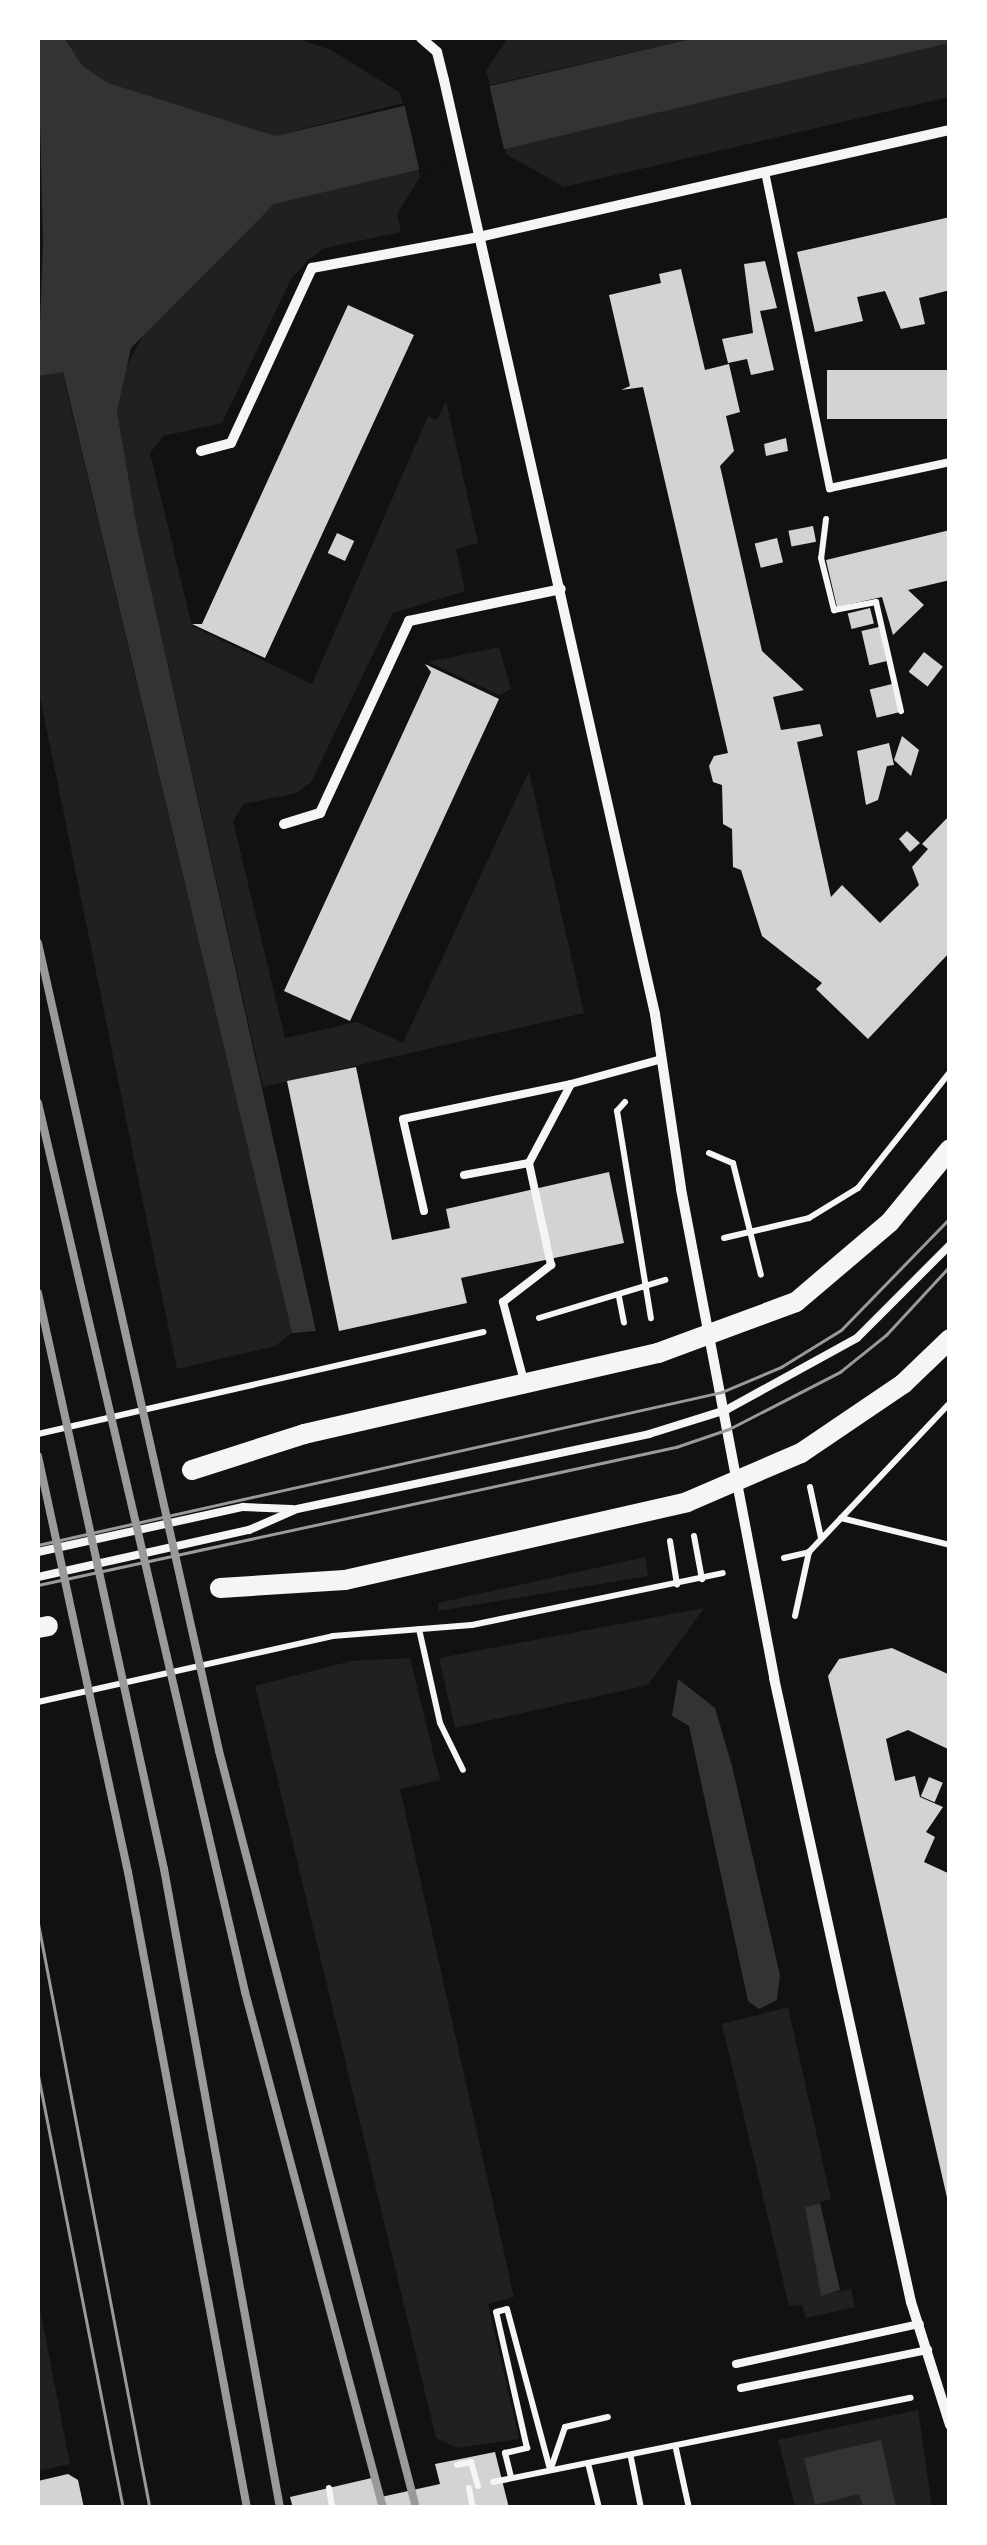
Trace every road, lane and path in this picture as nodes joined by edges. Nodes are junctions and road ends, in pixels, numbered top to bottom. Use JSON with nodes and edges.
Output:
{"nodes":[{"id":1,"x":421,"y":38,"type":"edge"},
{"id":2,"x":950,"y":130,"type":"edge"},
{"id":3,"x":765,"y":172,"type":"junction"},
{"id":4,"x":479,"y":237,"type":"junction"},
{"id":5,"x":201,"y":451,"type":"dead end"},
{"id":6,"x":950,"y":462,"type":"edge"},
{"id":7,"x":830,"y":488,"type":"junction"},
{"id":8,"x":561,"y":589,"type":"junction"},
{"id":9,"x":901,"y":711,"type":"dead end"},
{"id":10,"x":284,"y":824,"type":"dead end"},
{"id":11,"x":662,"y":1060,"type":"junction"},
{"id":12,"x":950,"y":1072,"type":"edge"},
{"id":13,"x":570,"y":1084,"type":"junction"},
{"id":14,"x":674,"y":1138,"type":"junction"},
{"id":15,"x":950,"y":1149,"type":"edge"},
{"id":16,"x":528,"y":1163,"type":"junction"},
{"id":17,"x":464,"y":1175,"type":"dead end"},
{"id":18,"x":424,"y":1211,"type":"dead end"},
{"id":19,"x":752,"y":1233,"type":"junction"},
{"id":20,"x":950,"y":1245,"type":"edge"},
{"id":21,"x":696,"y":1261,"type":"junction"},
{"id":22,"x":649,"y":1290,"type":"junction"},
{"id":23,"x":509,"y":1326,"type":"junction"},
{"id":24,"x":712,"y":1336,"type":"junction"},
{"id":25,"x":950,"y":1339,"type":"edge"},
{"id":26,"x":524,"y":1381,"type":"junction"},
{"id":27,"x":950,"y":1404,"type":"edge"},
{"id":28,"x":726,"y":1410,"type":"junction"},
{"id":29,"x":38,"y":1434,"type":"edge"},
{"id":30,"x":192,"y":1470,"type":"dead end"},
{"id":31,"x":739,"y":1482,"type":"junction"},
{"id":32,"x":297,"y":1509,"type":"junction"},
{"id":33,"x":842,"y":1518,"type":"junction"},
{"id":34,"x":950,"y":1545,"type":"edge"},
{"id":35,"x":38,"y":1552,"type":"edge"},
{"id":36,"x":754,"y":1565,"type":"junction"},
{"id":37,"x":38,"y":1577,"type":"edge"},
{"id":38,"x":220,"y":1588,"type":"dead end"},
{"id":39,"x":419,"y":1629,"type":"junction"},
{"id":40,"x":38,"y":1702,"type":"edge"},
{"id":41,"x":463,"y":1770,"type":"dead end"},
{"id":42,"x":920,"y":2324,"type":"junction"},
{"id":43,"x":928,"y":2350,"type":"junction"},
{"id":44,"x":736,"y":2364,"type":"dead end"},
{"id":45,"x":741,"y":2388,"type":"dead end"},
{"id":46,"x":942,"y":2392,"type":"junction"},
{"id":47,"x":608,"y":2417,"type":"dead end"},
{"id":48,"x":950,"y":2424,"type":"edge"},
{"id":49,"x":676,"y":2449,"type":"junction"},
{"id":50,"x":631,"y":2458,"type":"junction"},
{"id":51,"x":457,"y":2465,"type":"dead end"},
{"id":52,"x":589,"y":2468,"type":"junction"},
{"id":53,"x":550,"y":2469,"type":"junction"},
{"id":54,"x":511,"y":2478,"type":"junction"},
{"id":55,"x":493,"y":2482,"type":"dead end"},
{"id":56,"x":329,"y":2488,"type":"dead end"},
{"id":57,"x":332,"y":2508,"type":"edge"},
{"id":58,"x":474,"y":2508,"type":"edge"},
{"id":59,"x":598,"y":2508,"type":"edge"},
{"id":60,"x":642,"y":2508,"type":"edge"},
{"id":61,"x":689,"y":2508,"type":"edge"}],
"edges":[{"from":1,"to":4,"type":"street"},
{"from":2,"to":3,"type":"street"},
{"from":3,"to":4,"type":"street"},
{"from":3,"to":7,"type":"lane"},
{"from":4,"to":5,"type":"street"},
{"from":4,"to":8,"type":"street"},
{"from":6,"to":7,"type":"lane"},
{"from":7,"to":9,"type":"path"},
{"from":8,"to":10,"type":"street"},
{"from":8,"to":11,"type":"street"},
{"from":11,"to":13,"type":"lane"},
{"from":11,"to":14,"type":"street"},
{"from":11,"to":22,"type":"path"},
{"from":12,"to":19,"type":"path"},
{"from":13,"to":16,"type":"lane"},
{"from":13,"to":18,"type":"lane"},
{"from":14,"to":19,"type":"path"},
{"from":14,"to":21,"type":"street"},
{"from":15,"to":24,"type":"main road"},
{"from":16,"to":17,"type":"lane"},
{"from":16,"to":23,"type":"lane"},
{"from":19,"to":21,"type":"path"},
{"from":20,"to":28,"type":"lane"},
{"from":21,"to":22,"type":"path"},
{"from":21,"to":24,"type":"street"},
{"from":22,"to":23,"type":"path"},
{"from":23,"to":26,"type":"lane"},
{"from":23,"to":29,"type":"path"},
{"from":24,"to":26,"type":"main road"},
{"from":24,"to":28,"type":"street"},
{"from":25,"to":31,"type":"main road"},
{"from":26,"to":30,"type":"main road"},
{"from":27,"to":33,"type":"path"},
{"from":28,"to":31,"type":"street"},
{"from":28,"to":32,"type":"lane"},
{"from":31,"to":36,"type":"street"},
{"from":31,"to":38,"type":"main road"},
{"from":32,"to":35,"type":"lane"},
{"from":32,"to":37,"type":"lane"},
{"from":33,"to":34,"type":"path"},
{"from":33,"to":36,"type":"path"},
{"from":36,"to":39,"type":"path"},
{"from":36,"to":42,"type":"street"},
{"from":39,"to":40,"type":"path"},
{"from":39,"to":41,"type":"path"},
{"from":42,"to":43,"type":"street"},
{"from":42,"to":44,"type":"lane"},
{"from":43,"to":45,"type":"lane"},
{"from":43,"to":46,"type":"street"},
{"from":46,"to":48,"type":"street"},
{"from":46,"to":49,"type":"path"},
{"from":47,"to":53,"type":"path"},
{"from":49,"to":50,"type":"path"},
{"from":49,"to":61,"type":"path"},
{"from":50,"to":52,"type":"path"},
{"from":50,"to":60,"type":"path"},
{"from":51,"to":58,"type":"path"},
{"from":52,"to":53,"type":"path"},
{"from":52,"to":59,"type":"path"},
{"from":53,"to":54,"type":"path"},
{"from":53,"to":54,"type":"path"},
{"from":54,"to":55,"type":"path"},
{"from":56,"to":57,"type":"path"}]}
